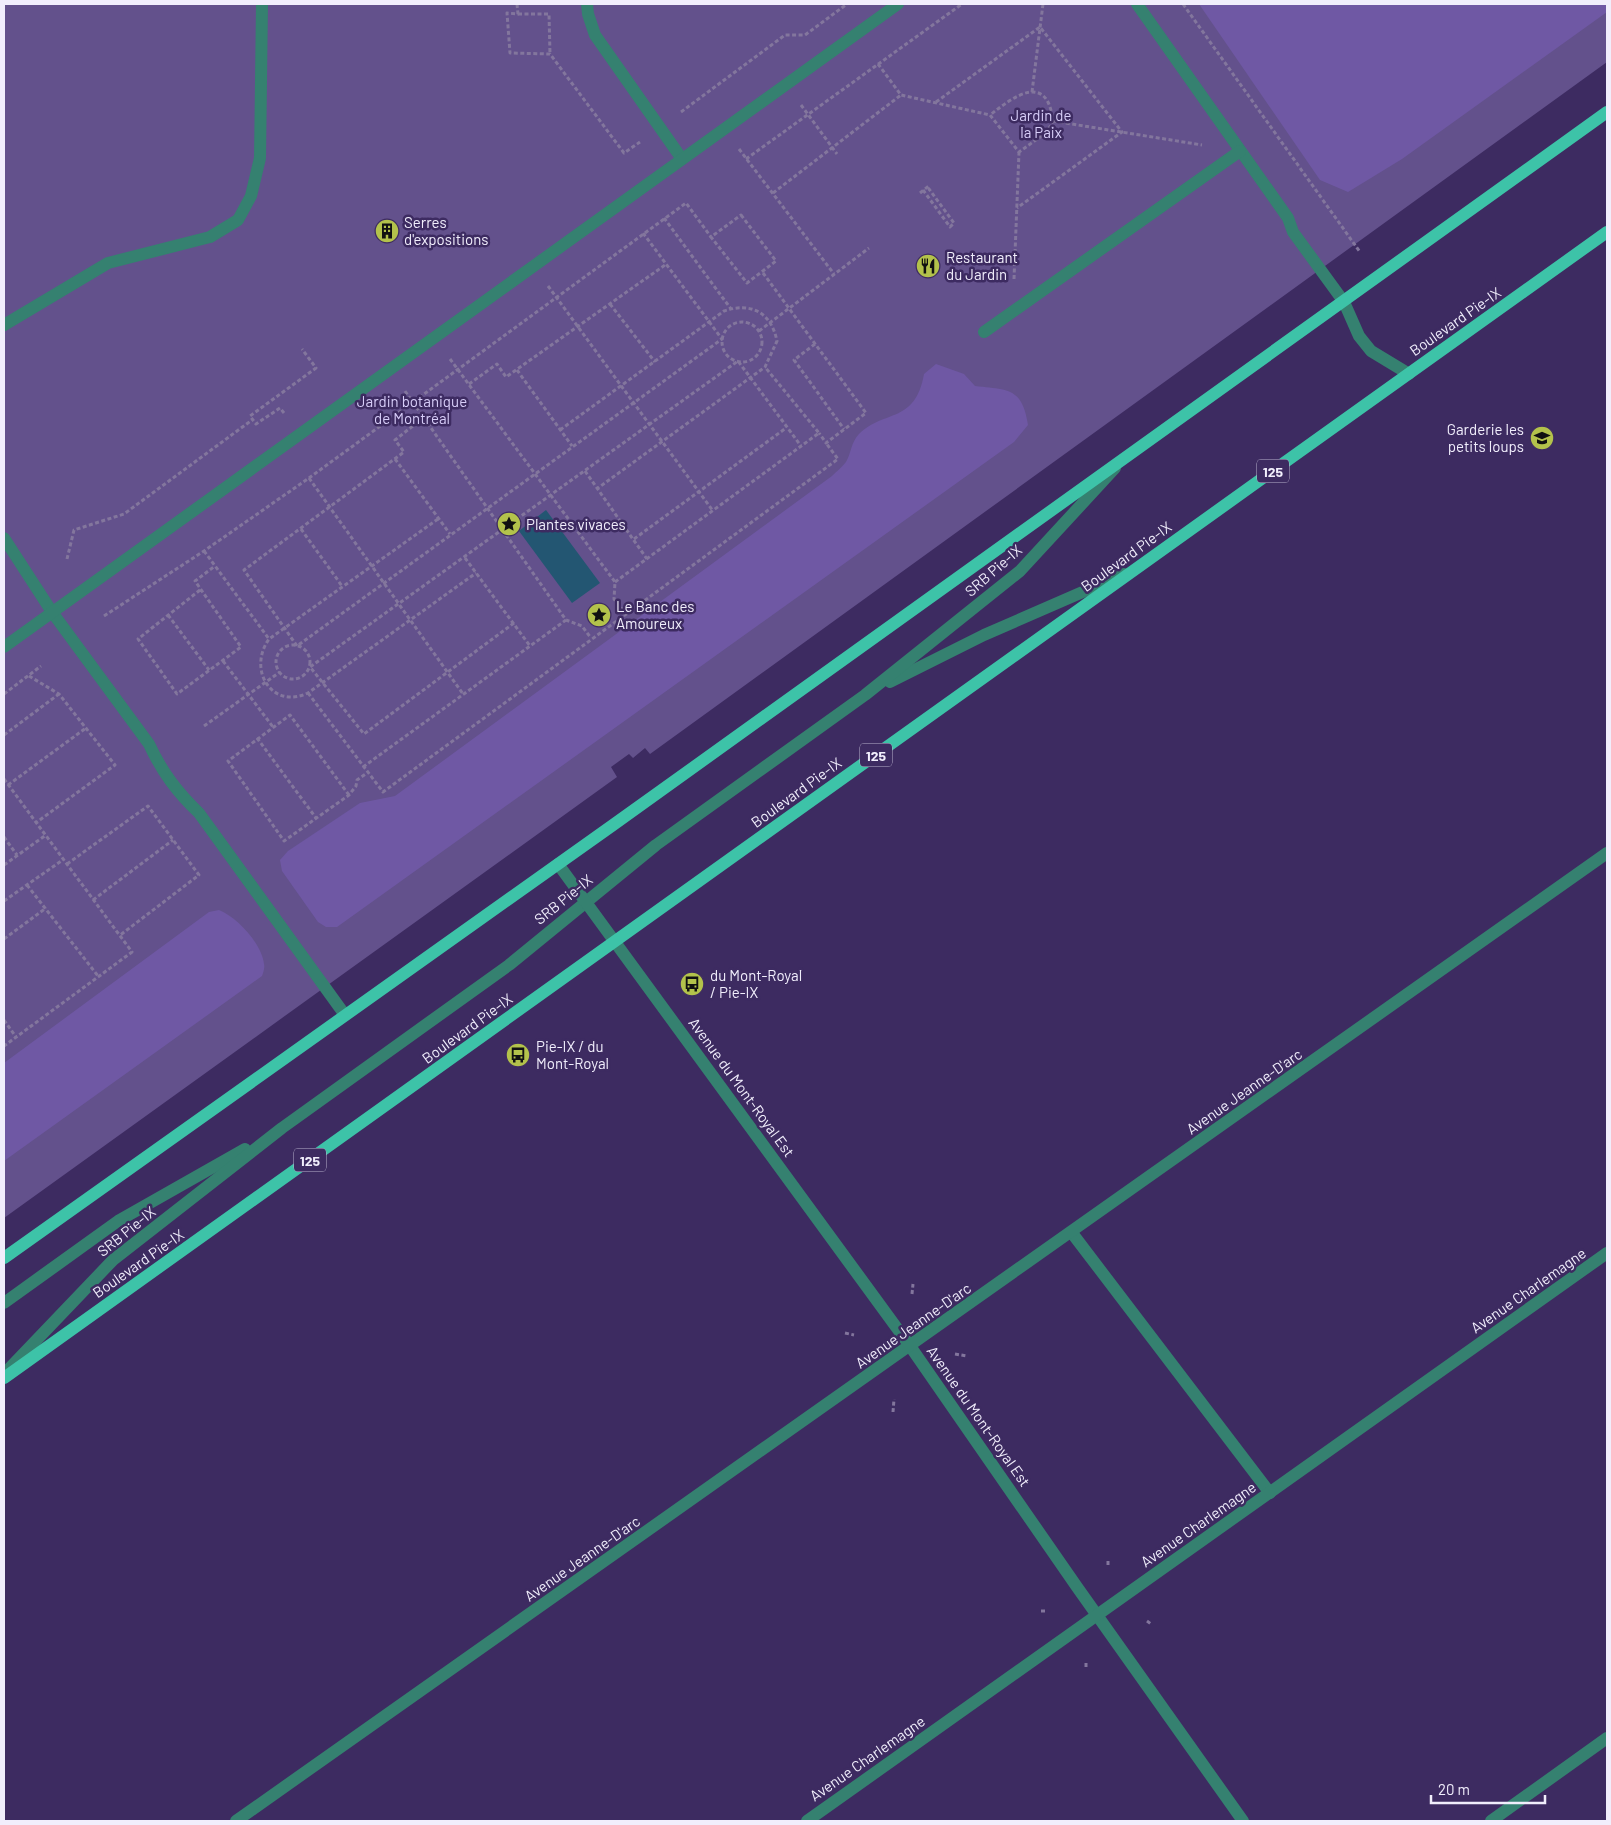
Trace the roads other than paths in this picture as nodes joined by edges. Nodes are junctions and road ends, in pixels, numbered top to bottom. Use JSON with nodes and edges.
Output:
{"nodes":[{"id":1,"x":262,"y":4,"type":"edge"},
{"id":2,"x":587,"y":4,"type":"edge"},
{"id":3,"x":898,"y":4,"type":"edge"},
{"id":4,"x":1137,"y":4,"type":"edge"},
{"id":5,"x":1607,"y":112,"type":"edge"},
{"id":6,"x":1240,"y":151,"type":"junction"},
{"id":7,"x":682,"y":159,"type":"junction"},
{"id":8,"x":1607,"y":232,"type":"edge"},
{"id":9,"x":1344,"y":302,"type":"junction"},
{"id":10,"x":4,"y":325,"type":"edge"},
{"id":11,"x":984,"y":332,"type":"dead end"},
{"id":12,"x":1409,"y":374,"type":"junction"},
{"id":13,"x":1128,"y":455,"type":"junction"},
{"id":14,"x":4,"y":538,"type":"edge"},
{"id":15,"x":1137,"y":568,"type":"junction"},
{"id":16,"x":52,"y":612,"type":"junction"},
{"id":17,"x":4,"y":647,"type":"edge"},
{"id":18,"x":866,"y":695,"type":"junction"},
{"id":19,"x":1607,"y":853,"type":"edge"},
{"id":20,"x":558,"y":864,"type":"junction"},
{"id":21,"x":586,"y":901,"type":"junction"},
{"id":22,"x":615,"y":942,"type":"junction"},
{"id":23,"x":345,"y":1015,"type":"junction"},
{"id":24,"x":282,"y":1128,"type":"junction"},
{"id":25,"x":1072,"y":1233,"type":"junction"},
{"id":26,"x":1607,"y":1253,"type":"edge"},
{"id":27,"x":4,"y":1258,"type":"edge"},
{"id":28,"x":4,"y":1303,"type":"edge"},
{"id":29,"x":910,"y":1346,"type":"junction"},
{"id":30,"x":4,"y":1376,"type":"edge"},
{"id":31,"x":1270,"y":1493,"type":"junction"},
{"id":32,"x":1097,"y":1615,"type":"junction"},
{"id":33,"x":1607,"y":1738,"type":"edge"},
{"id":34,"x":236,"y":1821,"type":"edge"},
{"id":35,"x":807,"y":1821,"type":"edge"},
{"id":36,"x":1243,"y":1821,"type":"edge"},
{"id":37,"x":1491,"y":1821,"type":"edge"}],
"edges":[{"from":1,"to":10,"type":"street"},
{"from":2,"to":7,"type":"street"},
{"from":3,"to":7,"type":"street"},
{"from":4,"to":6,"type":"street"},
{"from":5,"to":9,"type":"main road"},
{"from":6,"to":9,"type":"street"},
{"from":6,"to":11,"type":"street"},
{"from":7,"to":16,"type":"street"},
{"from":8,"to":12,"type":"main road","name":"Boulevard Pie-IX","number":"125"},
{"from":9,"to":12,"type":"street"},
{"from":9,"to":13,"type":"main road"},
{"from":12,"to":15,"type":"main road","name":"Boulevard Pie-IX","number":"125"},
{"from":13,"to":18,"type":"street","name":"SRB Pie-IX"},
{"from":13,"to":20,"type":"main road"},
{"from":14,"to":16,"type":"street"},
{"from":15,"to":18,"type":"street","name":"SRB Pie-IX"},
{"from":15,"to":22,"type":"main road","name":"Boulevard Pie-IX","number":"125"},
{"from":16,"to":17,"type":"street"},
{"from":16,"to":23,"type":"street"},
{"from":18,"to":21,"type":"street","name":"SRB Pie-IX"},
{"from":19,"to":25,"type":"street","name":"Avenue Jeanne-D'arc"},
{"from":20,"to":21,"type":"street","name":"Avenue du Mont-Royal Est"},
{"from":20,"to":23,"type":"main road"},
{"from":21,"to":22,"type":"street","name":"Avenue du Mont-Royal Est"},
{"from":21,"to":24,"type":"street","name":"SRB Pie-IX"},
{"from":22,"to":29,"type":"street","name":"Avenue du Mont-Royal Est"},
{"from":22,"to":30,"type":"main road","name":"Boulevard Pie-IX","number":"125"},
{"from":23,"to":27,"type":"main road"},
{"from":24,"to":28,"type":"street","name":"SRB Pie-IX"},
{"from":24,"to":30,"type":"street","name":"SRB Pie-IX"},
{"from":25,"to":29,"type":"street","name":"Avenue Jeanne-D'arc"},
{"from":25,"to":31,"type":"street"},
{"from":26,"to":31,"type":"street","name":"Avenue Charlemagne"},
{"from":29,"to":32,"type":"street","name":"Avenue du Mont-Royal Est"},
{"from":29,"to":34,"type":"street","name":"Avenue Jeanne-D'arc"},
{"from":31,"to":32,"type":"street","name":"Avenue Charlemagne"},
{"from":32,"to":35,"type":"street","name":"Avenue Charlemagne"},
{"from":32,"to":36,"type":"street","name":"Avenue du Mont-Royal Est"},
{"from":33,"to":37,"type":"street"}]}
